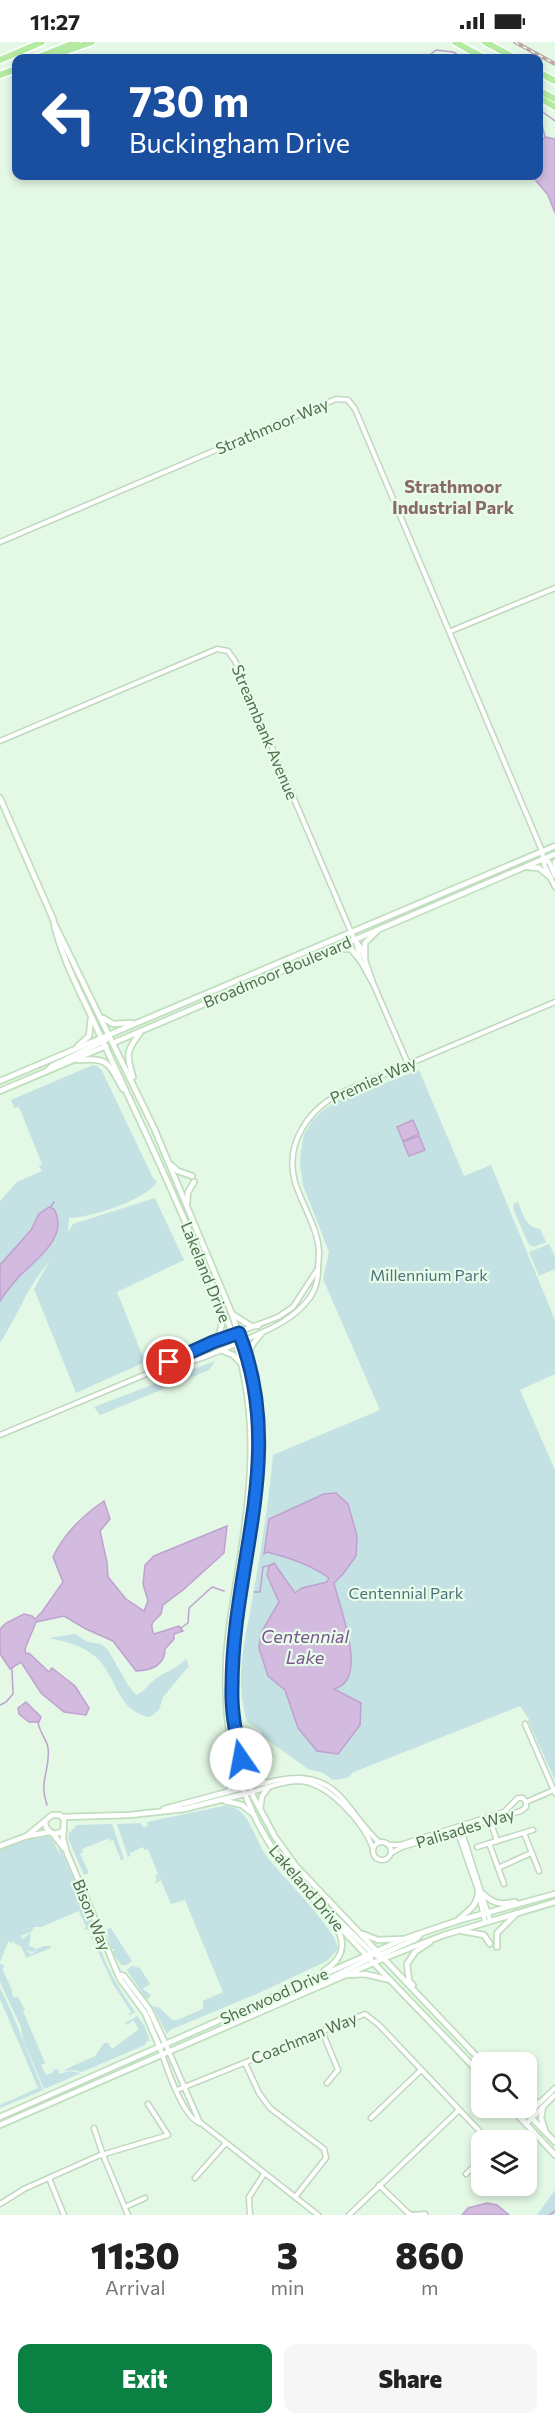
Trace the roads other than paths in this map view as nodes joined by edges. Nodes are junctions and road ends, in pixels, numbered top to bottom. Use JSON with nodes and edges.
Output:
{"nodes":[{"id":1,"x":42,"y":42,"type":"edge"},
{"id":2,"x":77,"y":42,"type":"edge"},
{"id":3,"x":92,"y":42,"type":"edge"},
{"id":4,"x":455,"y":42,"type":"edge"},
{"id":5,"x":485,"y":42,"type":"edge"},
{"id":6,"x":14,"y":54,"type":"edge"},
{"id":7,"x":46,"y":54,"type":"edge"},
{"id":8,"x":58,"y":54,"type":"edge"},
{"id":9,"x":477,"y":54,"type":"edge"},
{"id":10,"x":508,"y":54,"type":"edge"},
{"id":11,"x":0,"y":542,"type":"edge"},
{"id":12,"x":555,"y":588,"type":"edge"},
{"id":13,"x":451,"y":631,"type":"junction"},
{"id":14,"x":0,"y":741,"type":"edge"},
{"id":15,"x":0,"y":798,"type":"edge"},
{"id":16,"x":555,"y":846,"type":"edge"},
{"id":17,"x":542,"y":851,"type":"junction"},
{"id":18,"x":555,"y":854,"type":"edge"},
{"id":19,"x":545,"y":859,"type":"junction"},
{"id":20,"x":555,"y":862,"type":"edge"},
{"id":21,"x":526,"y":866,"type":"junction"},
{"id":22,"x":553,"y":875,"type":"edge"},
{"id":23,"x":555,"y":887,"type":"edge"},
{"id":24,"x":54,"y":923,"type":"junction"},
{"id":25,"x":379,"y":929,"type":"junction"},
{"id":26,"x":351,"y":932,"type":"junction"},
{"id":27,"x":355,"y":940,"type":"junction"},
{"id":28,"x":332,"y":949,"type":"junction"},
{"id":29,"x":363,"y":960,"type":"junction"},
{"id":30,"x":555,"y":1002,"type":"edge"},
{"id":31,"x":91,"y":1015,"type":"junction"},
{"id":32,"x":101,"y":1016,"type":"junction"},
{"id":33,"x":140,"y":1022,"type":"junction"},
{"id":34,"x":142,"y":1031,"type":"junction"},
{"id":35,"x":110,"y":1034,"type":"junction"},
{"id":36,"x":103,"y":1042,"type":"junction"},
{"id":37,"x":114,"y":1043,"type":"junction"},
{"id":38,"x":73,"y":1050,"type":"junction"},
{"id":39,"x":72,"y":1061,"type":"junction"},
{"id":40,"x":408,"y":1064,"type":"junction"},
{"id":41,"x":45,"y":1073,"type":"junction"},
{"id":42,"x":0,"y":1081,"type":"edge"},
{"id":43,"x":0,"y":1091,"type":"edge"},
{"id":44,"x":140,"y":1096,"type":"junction"},
{"id":45,"x":140,"y":1117,"type":"junction"},
{"id":46,"x":170,"y":1164,"type":"junction"},
{"id":47,"x":192,"y":1176,"type":"dead end"},
{"id":48,"x":194,"y":1182,"type":"dead end"},
{"id":49,"x":187,"y":1205,"type":"junction"},
{"id":50,"x":318,"y":1269,"type":"junction"},
{"id":51,"x":232,"y":1314,"type":"junction"},
{"id":52,"x":224,"y":1316,"type":"junction"},
{"id":53,"x":258,"y":1326,"type":"junction"},
{"id":54,"x":239,"y":1333,"type":"junction"},
{"id":55,"x":261,"y":1334,"type":"junction"},
{"id":56,"x":233,"y":1336,"type":"junction"},
{"id":57,"x":242,"y":1341,"type":"junction"},
{"id":58,"x":213,"y":1342,"type":"junction"},
{"id":59,"x":236,"y":1344,"type":"junction"},
{"id":60,"x":221,"y":1350,"type":"junction"},
{"id":61,"x":248,"y":1360,"type":"junction"},
{"id":62,"x":240,"y":1362,"type":"junction"},
{"id":63,"x":161,"y":1368,"type":"junction"},
{"id":64,"x":0,"y":1435,"type":"edge"},
{"id":65,"x":525,"y":1724,"type":"dead end"},
{"id":66,"x":234,"y":1759,"type":"junction"},
{"id":67,"x":244,"y":1768,"type":"junction"},
{"id":68,"x":267,"y":1785,"type":"junction"},
{"id":69,"x":250,"y":1790,"type":"junction"},
{"id":70,"x":243,"y":1791,"type":"junction"},
{"id":71,"x":554,"y":1791,"type":"edge"},
{"id":72,"x":227,"y":1792,"type":"junction"},
{"id":73,"x":222,"y":1800,"type":"junction"},
{"id":74,"x":526,"y":1802,"type":"junction"},
{"id":75,"x":260,"y":1811,"type":"junction"},
{"id":76,"x":156,"y":1812,"type":"junction"},
{"id":77,"x":253,"y":1814,"type":"junction"},
{"id":78,"x":62,"y":1817,"type":"junction"},
{"id":79,"x":80,"y":1818,"type":"junction"},
{"id":80,"x":490,"y":1820,"type":"junction"},
{"id":81,"x":45,"y":1822,"type":"junction"},
{"id":82,"x":458,"y":1828,"type":"junction"},
{"id":83,"x":64,"y":1829,"type":"junction"},
{"id":84,"x":533,"y":1830,"type":"dead end"},
{"id":85,"x":52,"y":1833,"type":"junction"},
{"id":86,"x":524,"y":1833,"type":"junction"},
{"id":87,"x":27,"y":1836,"type":"junction"},
{"id":88,"x":497,"y":1841,"type":"junction"},
{"id":89,"x":379,"y":1842,"type":"junction"},
{"id":90,"x":489,"y":1843,"type":"junction"},
{"id":91,"x":388,"y":1845,"type":"junction"},
{"id":92,"x":0,"y":1846,"type":"edge"},
{"id":93,"x":477,"y":1847,"type":"dead end"},
{"id":94,"x":373,"y":1848,"type":"junction"},
{"id":95,"x":67,"y":1853,"type":"junction"},
{"id":96,"x":391,"y":1853,"type":"junction"},
{"id":97,"x":531,"y":1853,"type":"junction"},
{"id":98,"x":498,"y":1868,"type":"junction"},
{"id":99,"x":539,"y":1871,"type":"dead end"},
{"id":100,"x":504,"y":1884,"type":"dead end"},
{"id":101,"x":478,"y":1890,"type":"junction"},
{"id":102,"x":483,"y":1894,"type":"junction"},
{"id":103,"x":555,"y":1894,"type":"edge"},
{"id":104,"x":315,"y":1900,"type":"junction"},
{"id":105,"x":555,"y":1902,"type":"edge"},
{"id":106,"x":520,"y":1904,"type":"junction"},
{"id":107,"x":518,"y":1912,"type":"junction"},
{"id":108,"x":485,"y":1913,"type":"junction"},
{"id":109,"x":330,"y":1916,"type":"junction"},
{"id":110,"x":457,"y":1921,"type":"junction"},
{"id":111,"x":487,"y":1921,"type":"junction"},
{"id":112,"x":456,"y":1931,"type":"junction"},
{"id":113,"x":359,"y":1932,"type":"junction"},
{"id":114,"x":422,"y":1933,"type":"junction"},
{"id":115,"x":434,"y":1938,"type":"junction"},
{"id":116,"x":404,"y":1939,"type":"junction"},
{"id":117,"x":490,"y":1944,"type":"dead end"},
{"id":118,"x":496,"y":1947,"type":"dead end"},
{"id":119,"x":375,"y":1956,"type":"junction"},
{"id":120,"x":120,"y":1975,"type":"junction"},
{"id":121,"x":342,"y":1976,"type":"junction"},
{"id":122,"x":316,"y":1977,"type":"junction"},
{"id":123,"x":391,"y":1980,"type":"junction"},
{"id":124,"x":298,"y":1995,"type":"junction"},
{"id":125,"x":421,"y":1998,"type":"junction"},
{"id":126,"x":322,"y":2031,"type":"junction"},
{"id":127,"x":166,"y":2045,"type":"junction"},
{"id":128,"x":160,"y":2048,"type":"junction"},
{"id":129,"x":169,"y":2051,"type":"junction"},
{"id":130,"x":472,"y":2052,"type":"edge"},
{"id":131,"x":162,"y":2054,"type":"junction"},
{"id":132,"x":245,"y":2062,"type":"junction"},
{"id":133,"x":471,"y":2064,"type":"edge"},
{"id":134,"x":421,"y":2070,"type":"junction"},
{"id":135,"x":327,"y":2083,"type":"dead end"},
{"id":136,"x":184,"y":2087,"type":"junction"},
{"id":137,"x":555,"y":2088,"type":"edge"},
{"id":138,"x":177,"y":2090,"type":"junction"},
{"id":139,"x":555,"y":2095,"type":"edge"},
{"id":140,"x":148,"y":2104,"type":"dead end"},
{"id":141,"x":537,"y":2104,"type":"edge"},
{"id":142,"x":542,"y":2104,"type":"junction"},
{"id":143,"x":537,"y":2109,"type":"edge"},
{"id":144,"x":459,"y":2110,"type":"junction"},
{"id":145,"x":0,"y":2117,"type":"edge"},
{"id":146,"x":371,"y":2118,"type":"dead end"},
{"id":147,"x":520,"y":2118,"type":"edge"},
{"id":148,"x":528,"y":2118,"type":"edge"},
{"id":149,"x":532,"y":2118,"type":"edge"},
{"id":150,"x":524,"y":2122,"type":"junction"},
{"id":151,"x":201,"y":2123,"type":"junction"},
{"id":152,"x":0,"y":2125,"type":"edge"},
{"id":153,"x":94,"y":2128,"type":"dead end"},
{"id":154,"x":478,"y":2130,"type":"edge"},
{"id":155,"x":546,"y":2133,"type":"junction"},
{"id":156,"x":555,"y":2142,"type":"edge"},
{"id":157,"x":225,"y":2144,"type":"junction"},
{"id":158,"x":103,"y":2155,"type":"junction"},
{"id":159,"x":555,"y":2155,"type":"edge"},
{"id":160,"x":471,"y":2169,"type":"edge"},
{"id":161,"x":264,"y":2174,"type":"junction"},
{"id":162,"x":466,"y":2174,"type":"dead end"},
{"id":163,"x":49,"y":2178,"type":"junction"},
{"id":164,"x":195,"y":2178,"type":"dead end"},
{"id":165,"x":379,"y":2185,"type":"junction"},
{"id":166,"x":295,"y":2197,"type":"junction"},
{"id":167,"x":145,"y":2198,"type":"dead end"},
{"id":168,"x":0,"y":2204,"type":"edge"},
{"id":169,"x":125,"y":2207,"type":"junction"},
{"id":170,"x":425,"y":2214,"type":"edge"},
{"id":171,"x":64,"y":2215,"type":"edge"},
{"id":172,"x":128,"y":2215,"type":"edge"},
{"id":173,"x":250,"y":2215,"type":"edge"},
{"id":174,"x":318,"y":2215,"type":"edge"},
{"id":175,"x":349,"y":2215,"type":"edge"},
{"id":176,"x":413,"y":2215,"type":"edge"}],
"edges":[{"from":1,"to":6,"type":"highway"},
{"from":2,"to":7,"type":"highway"},
{"from":3,"to":8,"type":"highway"},
{"from":4,"to":9,"type":"highway"},
{"from":5,"to":10,"type":"highway"},
{"from":11,"to":13,"type":"street","name":"Strathmoor Way"},
{"from":12,"to":13,"type":"street"},
{"from":13,"to":17,"type":"street","name":"Strathmoor Way"},
{"from":14,"to":26,"type":"street","name":"Streambank Avenue"},
{"from":15,"to":24,"type":"main road"},
{"from":16,"to":17,"type":"main road","name":"Broadmoor Boulevard"},
{"from":17,"to":19,"type":"street","name":"Strathmoor Way"},
{"from":17,"to":26,"type":"main road","name":"Broadmoor Boulevard"},
{"from":18,"to":19,"type":"main road","name":"Broadmoor Boulevard"},
{"from":19,"to":21,"type":"main road","name":"Broadmoor Boulevard"},
{"from":19,"to":22,"type":"street","name":"Strathmoor Way"},
{"from":20,"to":22,"type":"main road"},
{"from":21,"to":22,"type":"main road"},
{"from":21,"to":25,"type":"main road","name":"Broadmoor Boulevard"},
{"from":22,"to":23,"type":"street","name":"Strathmoor Way"},
{"from":24,"to":31,"type":"main road","name":"Lakeland Drive"},
{"from":24,"to":32,"type":"main road","name":"Lakeland Drive"},
{"from":25,"to":27,"type":"main road","name":"Broadmoor Boulevard"},
{"from":25,"to":29,"type":"main road"},
{"from":26,"to":27,"type":"street","name":"Streambank Avenue"},
{"from":26,"to":33,"type":"main road","name":"Broadmoor Boulevard"},
{"from":27,"to":28,"type":"main road","name":"Broadmoor Boulevard"},
{"from":27,"to":29,"type":"street","name":"Streambank Avenue"},
{"from":28,"to":29,"type":"main road"},
{"from":28,"to":34,"type":"main road","name":"Broadmoor Boulevard"},
{"from":29,"to":40,"type":"street","name":"Streambank Avenue"},
{"from":30,"to":40,"type":"street","name":"Premier Way"},
{"from":31,"to":36,"type":"main road","name":"Lakeland Drive"},
{"from":31,"to":38,"type":"main road"},
{"from":32,"to":33,"type":"main road"},
{"from":32,"to":35,"type":"main road","name":"Lakeland Drive"},
{"from":33,"to":35,"type":"main road","name":"Broadmoor Boulevard"},
{"from":34,"to":37,"type":"main road","name":"Broadmoor Boulevard"},
{"from":34,"to":44,"type":"main road"},
{"from":35,"to":36,"type":"main road","name":"Broadmoor Boulevard"},
{"from":35,"to":37,"type":"main road","name":"Lakeland Drive"},
{"from":36,"to":37,"type":"main road","name":"Broadmoor Boulevard"},
{"from":36,"to":38,"type":"main road","name":"Broadmoor Boulevard"},
{"from":36,"to":39,"type":"main road","name":"Broadmoor Boulevard"},
{"from":36,"to":41,"type":"main road"},
{"from":36,"to":45,"type":"main road","name":"Lakeland Drive"},
{"from":37,"to":44,"type":"main road","name":"Lakeland Drive"},
{"from":38,"to":42,"type":"main road","name":"Broadmoor Boulevard"},
{"from":39,"to":41,"type":"main road","name":"Broadmoor Boulevard"},
{"from":39,"to":45,"type":"main road"},
{"from":40,"to":50,"type":"street","name":"Premier Way"},
{"from":41,"to":43,"type":"main road","name":"Broadmoor Boulevard"},
{"from":44,"to":46,"type":"main road","name":"Lakeland Drive"},
{"from":45,"to":52,"type":"main road","name":"Lakeland Drive"},
{"from":46,"to":47,"type":"main road"},
{"from":46,"to":49,"type":"main road","name":"Lakeland Drive"},
{"from":48,"to":49,"type":"main road"},
{"from":49,"to":51,"type":"main road","name":"Lakeland Drive"},
{"from":50,"to":53,"type":"street"},
{"from":50,"to":55,"type":"street","name":"Premier Way"},
{"from":51,"to":53,"type":"main road"},
{"from":51,"to":54,"type":"main road","name":"Lakeland Drive"},
{"from":52,"to":56,"type":"main road","name":"Lakeland Drive"},
{"from":52,"to":58,"type":"main road"},
{"from":53,"to":54,"type":"street"},
{"from":54,"to":56,"type":"street"},
{"from":54,"to":57,"type":"main road","name":"Lakeland Drive"},
{"from":55,"to":57,"type":"street","name":"Premier Way"},
{"from":55,"to":61,"type":"main road"},
{"from":56,"to":58,"type":"street"},
{"from":56,"to":59,"type":"main road","name":"Lakeland Drive"},
{"from":57,"to":59,"type":"street","name":"Premier Way"},
{"from":57,"to":61,"type":"main road","name":"Lakeland Drive"},
{"from":58,"to":63,"type":"street"},
{"from":59,"to":60,"type":"street","name":"Premier Way"},
{"from":59,"to":62,"type":"main road","name":"Lakeland Drive"},
{"from":60,"to":62,"type":"main road"},
{"from":60,"to":63,"type":"street","name":"Premier Way"},
{"from":61,"to":67,"type":"main road","name":"Lakeland Drive"},
{"from":62,"to":66,"type":"main road","name":"Lakeland Drive"},
{"from":63,"to":64,"type":"street"},
{"from":65,"to":71,"type":"street"},
{"from":66,"to":70,"type":"main road","name":"Lakeland Drive"},
{"from":66,"to":72,"type":"main road"},
{"from":67,"to":68,"type":"main road"},
{"from":67,"to":69,"type":"main road","name":"Lakeland Drive"},
{"from":68,"to":69,"type":"street"},
{"from":68,"to":75,"type":"main road"},
{"from":68,"to":89,"type":"street"},
{"from":68,"to":94,"type":"street"},
{"from":69,"to":70,"type":"street"},
{"from":69,"to":75,"type":"main road","name":"Lakeland Drive"},
{"from":70,"to":72,"type":"main road"},
{"from":70,"to":73,"type":"main road"},
{"from":70,"to":77,"type":"main road","name":"Lakeland Drive"},
{"from":71,"to":74,"type":"street"},
{"from":72,"to":76,"type":"main road"},
{"from":73,"to":76,"type":"main road"},
{"from":73,"to":77,"type":"main road"},
{"from":74,"to":80,"type":"street","name":"Palisades Way"},
{"from":74,"to":82,"type":"street","name":"Palisades Way"},
{"from":75,"to":113,"type":"main road","name":"Lakeland Drive"},
{"from":76,"to":79,"type":"main road"},
{"from":77,"to":104,"type":"main road","name":"Lakeland Drive"},
{"from":78,"to":79,"type":"main road"},
{"from":78,"to":81,"type":"main road"},
{"from":78,"to":83,"type":"main road"},
{"from":79,"to":83,"type":"main road"},
{"from":80,"to":82,"type":"street","name":"Palisades Way"},
{"from":80,"to":88,"type":"street"},
{"from":81,"to":85,"type":"main road"},
{"from":81,"to":87,"type":"main road"},
{"from":82,"to":91,"type":"street","name":"Palisades Way"},
{"from":82,"to":96,"type":"street","name":"Palisades Way"},
{"from":82,"to":101,"type":"street"},
{"from":82,"to":102,"type":"street"},
{"from":83,"to":85,"type":"main road"},
{"from":83,"to":95,"type":"main road","name":"Bison Way"},
{"from":84,"to":86,"type":"street"},
{"from":85,"to":87,"type":"main road"},
{"from":85,"to":95,"type":"main road","name":"Bison Way"},
{"from":86,"to":88,"type":"street"},
{"from":86,"to":97,"type":"street"},
{"from":87,"to":92,"type":"main road"},
{"from":88,"to":90,"type":"street"},
{"from":89,"to":91,"type":"street","name":"Palisades Way"},
{"from":89,"to":94,"type":"street"},
{"from":90,"to":93,"type":"street"},
{"from":90,"to":98,"type":"street"},
{"from":91,"to":96,"type":"street"},
{"from":94,"to":96,"type":"street"},
{"from":95,"to":120,"type":"main road","name":"Bison Way"},
{"from":97,"to":98,"type":"street"},
{"from":97,"to":99,"type":"street"},
{"from":98,"to":100,"type":"street"},
{"from":101,"to":108,"type":"street"},
{"from":101,"to":110,"type":"main road"},
{"from":102,"to":106,"type":"main road"},
{"from":102,"to":108,"type":"street"},
{"from":103,"to":106,"type":"main road","name":"Sherwood Drive"},
{"from":104,"to":109,"type":"main road","name":"Lakeland Drive"},
{"from":104,"to":119,"type":"main road"},
{"from":105,"to":107,"type":"main road","name":"Sherwood Drive"},
{"from":106,"to":108,"type":"main road","name":"Sherwood Drive"},
{"from":107,"to":111,"type":"main road","name":"Sherwood Drive"},
{"from":107,"to":118,"type":"main road"},
{"from":108,"to":110,"type":"main road","name":"Sherwood Drive"},
{"from":108,"to":111,"type":"street"},
{"from":109,"to":119,"type":"main road","name":"Lakeland Drive"},
{"from":109,"to":122,"type":"main road"},
{"from":110,"to":114,"type":"main road","name":"Sherwood Drive"},
{"from":111,"to":112,"type":"main road","name":"Sherwood Drive"},
{"from":112,"to":115,"type":"main road","name":"Sherwood Drive"},
{"from":112,"to":117,"type":"main road"},
{"from":113,"to":116,"type":"main road"},
{"from":113,"to":119,"type":"main road","name":"Lakeland Drive"},
{"from":114,"to":116,"type":"main road","name":"Sherwood Drive"},
{"from":114,"to":119,"type":"main road"},
{"from":115,"to":119,"type":"main road","name":"Sherwood Drive"},
{"from":115,"to":125,"type":"main road"},
{"from":116,"to":119,"type":"main road","name":"Sherwood Drive"},
{"from":119,"to":121,"type":"main road","name":"Sherwood Drive"},
{"from":119,"to":122,"type":"main road","name":"Sherwood Drive"},
{"from":119,"to":123,"type":"main road","name":"Lakeland Drive"},
{"from":119,"to":124,"type":"main road"},
{"from":119,"to":125,"type":"main road","name":"Lakeland Drive"},
{"from":120,"to":127,"type":"main road","name":"Bison Way"},
{"from":120,"to":128,"type":"main road","name":"Bison Way"},
{"from":121,"to":123,"type":"main road"},
{"from":121,"to":124,"type":"main road","name":"Sherwood Drive"},
{"from":122,"to":127,"type":"main road","name":"Sherwood Drive"},
{"from":123,"to":133,"type":"main road","name":"Lakeland Drive"},
{"from":124,"to":129,"type":"main road","name":"Sherwood Drive"},
{"from":125,"to":130,"type":"main road","name":"Lakeland Drive"},
{"from":126,"to":132,"type":"street","name":"Coachman Way"},
{"from":126,"to":134,"type":"street","name":"Coachman Way"},
{"from":126,"to":135,"type":"street"},
{"from":127,"to":128,"type":"main road","name":"Sherwood Drive"},
{"from":127,"to":129,"type":"street"},
{"from":128,"to":131,"type":"street"},
{"from":128,"to":145,"type":"main road","name":"Sherwood Drive"},
{"from":129,"to":131,"type":"main road","name":"Sherwood Drive"},
{"from":129,"to":136,"type":"street"},
{"from":131,"to":138,"type":"street"},
{"from":131,"to":152,"type":"main road","name":"Sherwood Drive"},
{"from":132,"to":136,"type":"street","name":"Coachman Way"},
{"from":132,"to":166,"type":"street"},
{"from":134,"to":144,"type":"street","name":"Coachman Way"},
{"from":134,"to":146,"type":"street"},
{"from":136,"to":138,"type":"street","name":"Coachman Way"},
{"from":136,"to":151,"type":"street"},
{"from":137,"to":142,"type":"street"},
{"from":138,"to":151,"type":"street"},
{"from":139,"to":142,"type":"street"},
{"from":140,"to":158,"type":"street"},
{"from":141,"to":142,"type":"main road"},
{"from":142,"to":143,"type":"street"},
{"from":142,"to":155,"type":"main road"},
{"from":144,"to":154,"type":"street","name":"Coachman Way"},
{"from":144,"to":165,"type":"street"},
{"from":147,"to":150,"type":"main road"},
{"from":148,"to":150,"type":"street"},
{"from":149,"to":155,"type":"main road"},
{"from":150,"to":159,"type":"main road"},
{"from":151,"to":157,"type":"street"},
{"from":153,"to":158,"type":"street"},
{"from":155,"to":156,"type":"main road"},
{"from":157,"to":161,"type":"street"},
{"from":157,"to":164,"type":"street"},
{"from":158,"to":163,"type":"street"},
{"from":158,"to":169,"type":"street"},
{"from":160,"to":162,"type":"street"},
{"from":161,"to":166,"type":"street"},
{"from":161,"to":173,"type":"street"},
{"from":163,"to":168,"type":"street"},
{"from":163,"to":171,"type":"street"},
{"from":165,"to":175,"type":"street"},
{"from":165,"to":176,"type":"street"},
{"from":166,"to":174,"type":"street"},
{"from":167,"to":169,"type":"street"},
{"from":169,"to":172,"type":"street"},
{"from":170,"to":176,"type":"street"}]}
